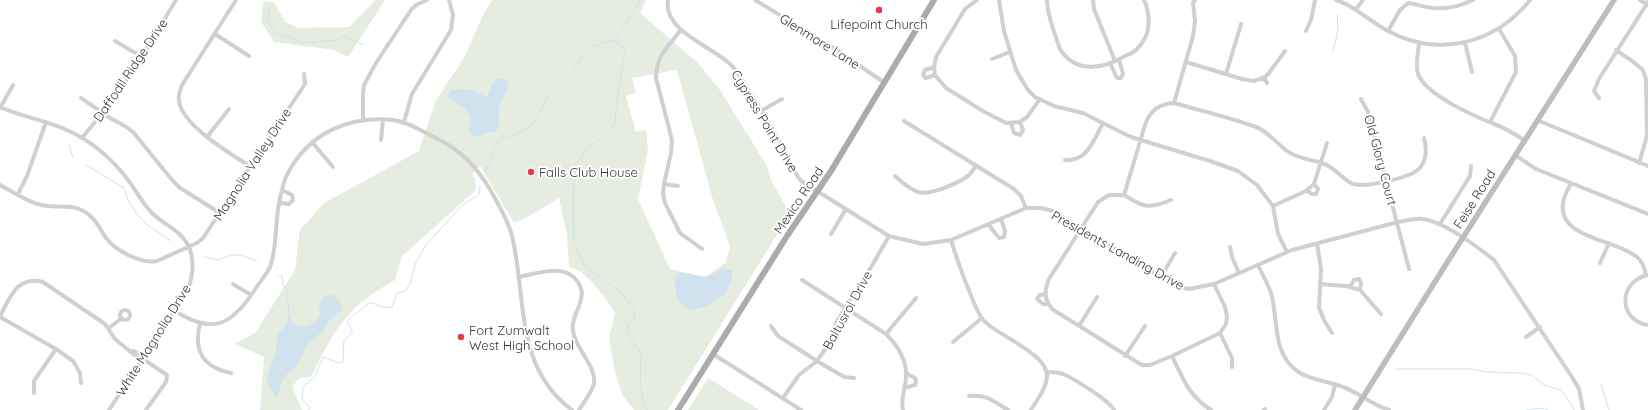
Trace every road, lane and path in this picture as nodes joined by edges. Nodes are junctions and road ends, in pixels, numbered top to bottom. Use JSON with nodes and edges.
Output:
{"nodes":[{"id":1,"x":175,"y":0,"type":"edge"},
{"id":2,"x":236,"y":0,"type":"edge"},
{"id":3,"x":427,"y":0,"type":"edge"},
{"id":4,"x":449,"y":0,"type":"edge"},
{"id":5,"x":668,"y":0,"type":"edge"},
{"id":6,"x":755,"y":0,"type":"edge"},
{"id":7,"x":934,"y":0,"type":"edge"},
{"id":8,"x":976,"y":0,"type":"edge"},
{"id":9,"x":999,"y":0,"type":"edge"},
{"id":10,"x":1047,"y":0,"type":"edge"},
{"id":11,"x":1093,"y":0,"type":"edge"},
{"id":12,"x":1144,"y":0,"type":"edge"},
{"id":13,"x":1195,"y":0,"type":"edge"},
{"id":14,"x":1315,"y":0,"type":"edge"},
{"id":15,"x":1336,"y":0,"type":"edge"},
{"id":16,"x":1362,"y":0,"type":"edge"},
{"id":17,"x":1473,"y":0,"type":"edge"},
{"id":18,"x":1530,"y":0,"type":"edge"},
{"id":19,"x":1614,"y":0,"type":"edge"},
{"id":20,"x":1640,"y":0,"type":"edge"},
{"id":21,"x":1647,"y":4,"type":"edge"},
{"id":22,"x":1356,"y":9,"type":"junction"},
{"id":23,"x":1241,"y":24,"type":"dead end"},
{"id":24,"x":1499,"y":29,"type":"junction"},
{"id":25,"x":680,"y":31,"type":"junction"},
{"id":26,"x":1306,"y":31,"type":"dead end"},
{"id":27,"x":1388,"y":31,"type":"junction"},
{"id":28,"x":215,"y":34,"type":"junction"},
{"id":29,"x":115,"y":41,"type":"dead end"},
{"id":30,"x":1465,"y":43,"type":"junction"},
{"id":31,"x":1419,"y":44,"type":"junction"},
{"id":32,"x":1616,"y":50,"type":"junction"},
{"id":33,"x":1285,"y":51,"type":"dead end"},
{"id":34,"x":1010,"y":52,"type":"junction"},
{"id":35,"x":249,"y":56,"type":"dead end"},
{"id":36,"x":142,"y":57,"type":"junction"},
{"id":37,"x":992,"y":59,"type":"dead end"},
{"id":38,"x":1115,"y":62,"type":"junction"},
{"id":39,"x":1186,"y":62,"type":"junction"},
{"id":40,"x":934,"y":67,"type":"junction"},
{"id":41,"x":1472,"y":72,"type":"dead end"},
{"id":42,"x":304,"y":74,"type":"dead end"},
{"id":43,"x":1226,"y":74,"type":"junction"},
{"id":44,"x":935,"y":75,"type":"junction"},
{"id":45,"x":1264,"y":78,"type":"junction"},
{"id":46,"x":885,"y":83,"type":"junction"},
{"id":47,"x":1267,"y":83,"type":"dead end"},
{"id":48,"x":13,"y":85,"type":"dead end"},
{"id":49,"x":81,"y":98,"type":"dead end"},
{"id":50,"x":1599,"y":98,"type":"dead end"},
{"id":51,"x":782,"y":99,"type":"dead end"},
{"id":52,"x":1361,"y":99,"type":"dead end"},
{"id":53,"x":1040,"y":100,"type":"junction"},
{"id":54,"x":1174,"y":103,"type":"junction"},
{"id":55,"x":0,"y":108,"type":"edge"},
{"id":56,"x":229,"y":109,"type":"dead end"},
{"id":57,"x":761,"y":111,"type":"junction"},
{"id":58,"x":103,"y":113,"type":"junction"},
{"id":59,"x":363,"y":119,"type":"junction"},
{"id":60,"x":383,"y":119,"type":"junction"},
{"id":61,"x":1537,"y":120,"type":"junction"},
{"id":62,"x":904,"y":121,"type":"dead end"},
{"id":63,"x":46,"y":122,"type":"junction"},
{"id":64,"x":404,"y":122,"type":"junction"},
{"id":65,"x":1020,"y":122,"type":"junction"},
{"id":66,"x":1490,"y":122,"type":"junction"},
{"id":67,"x":1011,"y":123,"type":"junction"},
{"id":68,"x":1103,"y":123,"type":"junction"},
{"id":69,"x":207,"y":137,"type":"junction"},
{"id":70,"x":82,"y":138,"type":"junction"},
{"id":71,"x":1424,"y":138,"type":"dead end"},
{"id":72,"x":381,"y":140,"type":"dead end"},
{"id":73,"x":1141,"y":140,"type":"junction"},
{"id":74,"x":1524,"y":140,"type":"junction"},
{"id":75,"x":312,"y":142,"type":"junction"},
{"id":76,"x":1327,"y":143,"type":"dead end"},
{"id":77,"x":1515,"y":155,"type":"junction"},
{"id":78,"x":1065,"y":160,"type":"dead end"},
{"id":79,"x":1322,"y":163,"type":"junction"},
{"id":80,"x":1639,"y":163,"type":"junction"},
{"id":81,"x":976,"y":166,"type":"junction"},
{"id":82,"x":1471,"y":166,"type":"dead end"},
{"id":83,"x":1648,"y":166,"type":"edge"},
{"id":84,"x":251,"y":167,"type":"junction"},
{"id":85,"x":333,"y":167,"type":"dead end"},
{"id":86,"x":895,"y":176,"type":"dead end"},
{"id":87,"x":1386,"y":180,"type":"junction"},
{"id":88,"x":1571,"y":182,"type":"junction"},
{"id":89,"x":664,"y":184,"type":"junction"},
{"id":90,"x":1314,"y":184,"type":"junction"},
{"id":91,"x":0,"y":185,"type":"edge"},
{"id":92,"x":678,"y":186,"type":"dead end"},
{"id":93,"x":282,"y":190,"type":"junction"},
{"id":94,"x":818,"y":191,"type":"junction"},
{"id":95,"x":1307,"y":191,"type":"junction"},
{"id":96,"x":18,"y":194,"type":"junction"},
{"id":97,"x":1124,"y":195,"type":"junction"},
{"id":98,"x":1171,"y":200,"type":"dead end"},
{"id":99,"x":279,"y":202,"type":"junction"},
{"id":100,"x":1273,"y":206,"type":"junction"},
{"id":101,"x":1026,"y":208,"type":"junction"},
{"id":102,"x":846,"y":209,"type":"junction"},
{"id":103,"x":220,"y":213,"type":"junction"},
{"id":104,"x":1648,"y":214,"type":"edge"},
{"id":105,"x":1001,"y":219,"type":"junction"},
{"id":106,"x":1398,"y":222,"type":"junction"},
{"id":107,"x":988,"y":224,"type":"junction"},
{"id":108,"x":1440,"y":224,"type":"junction"},
{"id":109,"x":1081,"y":228,"type":"junction"},
{"id":110,"x":830,"y":234,"type":"dead end"},
{"id":111,"x":889,"y":236,"type":"junction"},
{"id":112,"x":1462,"y":238,"type":"junction"},
{"id":113,"x":950,"y":240,"type":"junction"},
{"id":114,"x":1609,"y":243,"type":"junction"},
{"id":115,"x":1317,"y":244,"type":"junction"},
{"id":116,"x":188,"y":246,"type":"junction"},
{"id":117,"x":1230,"y":248,"type":"dead end"},
{"id":118,"x":702,"y":249,"type":"dead end"},
{"id":119,"x":1287,"y":252,"type":"junction"},
{"id":120,"x":1175,"y":253,"type":"dead end"},
{"id":121,"x":1600,"y":263,"type":"dead end"},
{"id":122,"x":1258,"y":265,"type":"junction"},
{"id":123,"x":1409,"y":269,"type":"dead end"},
{"id":124,"x":1239,"y":273,"type":"junction"},
{"id":125,"x":1647,"y":274,"type":"edge"},
{"id":126,"x":518,"y":277,"type":"junction"},
{"id":127,"x":1161,"y":277,"type":"junction"},
{"id":128,"x":802,"y":280,"type":"dead end"},
{"id":129,"x":233,"y":284,"type":"dead end"},
{"id":130,"x":1214,"y":284,"type":"junction"},
{"id":131,"x":1320,"y":284,"type":"junction"},
{"id":132,"x":1350,"y":287,"type":"junction"},
{"id":133,"x":1360,"y":290,"type":"junction"},
{"id":134,"x":1045,"y":294,"type":"junction"},
{"id":135,"x":251,"y":296,"type":"junction"},
{"id":136,"x":1097,"y":297,"type":"dead end"},
{"id":137,"x":916,"y":298,"type":"dead end"},
{"id":138,"x":1048,"y":304,"type":"junction"},
{"id":139,"x":846,"y":309,"type":"junction"},
{"id":140,"x":174,"y":311,"type":"junction"},
{"id":141,"x":1381,"y":314,"type":"dead end"},
{"id":142,"x":0,"y":317,"type":"edge"},
{"id":143,"x":122,"y":318,"type":"dead end"},
{"id":144,"x":982,"y":318,"type":"junction"},
{"id":145,"x":200,"y":324,"type":"junction"},
{"id":146,"x":1647,"y":325,"type":"edge"},
{"id":147,"x":771,"y":326,"type":"dead end"},
{"id":148,"x":1079,"y":326,"type":"junction"},
{"id":149,"x":1144,"y":326,"type":"dead end"},
{"id":150,"x":109,"y":328,"type":"junction"},
{"id":151,"x":1540,"y":328,"type":"junction"},
{"id":152,"x":1645,"y":331,"type":"dead end"},
{"id":153,"x":1220,"y":333,"type":"junction"},
{"id":154,"x":1332,"y":333,"type":"dead end"},
{"id":155,"x":886,"y":334,"type":"junction"},
{"id":156,"x":1526,"y":336,"type":"dead end"},
{"id":157,"x":954,"y":342,"type":"dead end"},
{"id":158,"x":56,"y":349,"type":"junction"},
{"id":159,"x":713,"y":354,"type":"junction"},
{"id":160,"x":1125,"y":356,"type":"junction"},
{"id":161,"x":1172,"y":356,"type":"junction"},
{"id":162,"x":143,"y":359,"type":"junction"},
{"id":163,"x":817,"y":361,"type":"junction"},
{"id":164,"x":1232,"y":366,"type":"dead end"},
{"id":165,"x":1047,"y":372,"type":"junction"},
{"id":166,"x":231,"y":373,"type":"dead end"},
{"id":167,"x":906,"y":373,"type":"junction"},
{"id":168,"x":854,"y":378,"type":"dead end"},
{"id":169,"x":81,"y":383,"type":"dead end"},
{"id":170,"x":1335,"y":384,"type":"junction"},
{"id":171,"x":904,"y":388,"type":"junction"},
{"id":172,"x":34,"y":393,"type":"dead end"},
{"id":173,"x":969,"y":396,"type":"dead end"},
{"id":174,"x":1363,"y":397,"type":"junction"},
{"id":175,"x":783,"y":398,"type":"junction"},
{"id":176,"x":109,"y":410,"type":"edge"},
{"id":177,"x":146,"y":410,"type":"edge"},
{"id":178,"x":572,"y":410,"type":"edge"},
{"id":179,"x":579,"y":410,"type":"edge"},
{"id":180,"x":678,"y":410,"type":"edge"},
{"id":181,"x":801,"y":410,"type":"edge"},
{"id":182,"x":904,"y":410,"type":"edge"},
{"id":183,"x":1008,"y":410,"type":"edge"},
{"id":184,"x":1031,"y":410,"type":"edge"},
{"id":185,"x":1114,"y":410,"type":"edge"},
{"id":186,"x":1211,"y":410,"type":"edge"},
{"id":187,"x":1324,"y":410,"type":"edge"},
{"id":188,"x":1355,"y":410,"type":"edge"},
{"id":189,"x":1389,"y":410,"type":"edge"},
{"id":190,"x":1583,"y":410,"type":"edge"}],
"edges":[{"from":1,"to":36,"type":"street","name":"Daffodil Ridge Drive"},
{"from":2,"to":28,"type":"street"},
{"from":3,"to":59,"type":"street"},
{"from":4,"to":64,"type":"street"},
{"from":5,"to":25,"type":"street","name":"Cypress Point Drive"},
{"from":6,"to":46,"type":"street","name":"Glenmore Lane"},
{"from":7,"to":46,"type":"main road","name":"Mexico Road"},
{"from":8,"to":40,"type":"street"},
{"from":9,"to":34,"type":"street"},
{"from":10,"to":38,"type":"street"},
{"from":11,"to":38,"type":"street"},
{"from":12,"to":38,"type":"street"},
{"from":13,"to":39,"type":"street"},
{"from":14,"to":26,"type":"street"},
{"from":15,"to":22,"type":"street"},
{"from":16,"to":22,"type":"street"},
{"from":17,"to":27,"type":"street"},
{"from":18,"to":24,"type":"street"},
{"from":19,"to":61,"type":"main road","name":"Feise Road"},
{"from":20,"to":21,"type":"street"},
{"from":21,"to":32,"type":"street"},
{"from":22,"to":27,"type":"street"},
{"from":23,"to":43,"type":"street"},
{"from":24,"to":30,"type":"street"},
{"from":24,"to":66,"type":"street"},
{"from":25,"to":57,"type":"street","name":"Cypress Point Drive"},
{"from":25,"to":89,"type":"street"},
{"from":27,"to":31,"type":"street"},
{"from":28,"to":35,"type":"street"},
{"from":28,"to":69,"type":"street"},
{"from":29,"to":36,"type":"street"},
{"from":30,"to":31,"type":"street"},
{"from":30,"to":41,"type":"street"},
{"from":31,"to":66,"type":"street"},
{"from":32,"to":50,"type":"street"},
{"from":32,"to":80,"type":"street"},
{"from":33,"to":45,"type":"street"},
{"from":34,"to":37,"type":"street"},
{"from":34,"to":53,"type":"street"},
{"from":36,"to":58,"type":"street","name":"Daffodil Ridge Drive"},
{"from":39,"to":43,"type":"street"},
{"from":39,"to":54,"type":"street"},
{"from":40,"to":44,"type":"street"},
{"from":40,"to":44,"type":"street"},
{"from":42,"to":84,"type":"street","name":"Magnolia Valley Drive"},
{"from":43,"to":45,"type":"street"},
{"from":44,"to":67,"type":"street"},
{"from":45,"to":47,"type":"street"},
{"from":46,"to":94,"type":"main road","name":"Mexico Road"},
{"from":48,"to":55,"type":"street"},
{"from":49,"to":58,"type":"street"},
{"from":51,"to":57,"type":"street"},
{"from":52,"to":87,"type":"street","name":"Old Glory Court"},
{"from":53,"to":65,"type":"street"},
{"from":53,"to":68,"type":"street"},
{"from":54,"to":73,"type":"street"},
{"from":54,"to":79,"type":"street"},
{"from":55,"to":63,"type":"street","name":"White Magnolia Drive"},
{"from":56,"to":69,"type":"street"},
{"from":57,"to":94,"type":"street","name":"Cypress Point Drive"},
{"from":58,"to":70,"type":"street","name":"Daffodil Ridge Drive"},
{"from":58,"to":103,"type":"street"},
{"from":59,"to":60,"type":"street"},
{"from":59,"to":75,"type":"street"},
{"from":60,"to":64,"type":"street"},
{"from":60,"to":72,"type":"street"},
{"from":61,"to":74,"type":"main road","name":"Feise Road"},
{"from":61,"to":80,"type":"street"},
{"from":62,"to":81,"type":"street"},
{"from":63,"to":70,"type":"street","name":"White Magnolia Drive"},
{"from":63,"to":96,"type":"street"},
{"from":64,"to":126,"type":"street"},
{"from":65,"to":67,"type":"street"},
{"from":65,"to":67,"type":"street"},
{"from":66,"to":74,"type":"street"},
{"from":68,"to":73,"type":"street"},
{"from":68,"to":78,"type":"street"},
{"from":69,"to":84,"type":"street"},
{"from":70,"to":116,"type":"street","name":"White Magnolia Drive"},
{"from":71,"to":87,"type":"street"},
{"from":73,"to":97,"type":"street"},
{"from":73,"to":100,"type":"street"},
{"from":74,"to":77,"type":"main road","name":"Feise Road"},
{"from":75,"to":85,"type":"street"},
{"from":75,"to":93,"type":"street"},
{"from":76,"to":79,"type":"street"},
{"from":77,"to":88,"type":"street"},
{"from":77,"to":112,"type":"main road","name":"Feise Road"},
{"from":79,"to":87,"type":"street"},
{"from":79,"to":90,"type":"street"},
{"from":80,"to":83,"type":"street"},
{"from":81,"to":86,"type":"street"},
{"from":81,"to":101,"type":"street"},
{"from":82,"to":108,"type":"street"},
{"from":84,"to":103,"type":"street","name":"Magnolia Valley Drive"},
{"from":87,"to":106,"type":"street","name":"Old Glory Court"},
{"from":88,"to":104,"type":"street"},
{"from":88,"to":114,"type":"street"},
{"from":89,"to":92,"type":"street"},
{"from":89,"to":118,"type":"street"},
{"from":90,"to":95,"type":"street"},
{"from":90,"to":95,"type":"street"},
{"from":91,"to":96,"type":"street","name":"Magnolia Valley Drive"},
{"from":93,"to":99,"type":"street"},
{"from":93,"to":99,"type":"street"},
{"from":94,"to":102,"type":"street","name":"Presidents Landing Drive"},
{"from":94,"to":159,"type":"main road","name":"Mexico Road"},
{"from":95,"to":100,"type":"street"},
{"from":96,"to":116,"type":"street","name":"Magnolia Valley Drive"},
{"from":97,"to":98,"type":"street"},
{"from":97,"to":109,"type":"street"},
{"from":99,"to":135,"type":"street"},
{"from":100,"to":119,"type":"street"},
{"from":101,"to":105,"type":"street","name":"Presidents Landing Drive"},
{"from":101,"to":109,"type":"street","name":"Presidents Landing Drive"},
{"from":102,"to":110,"type":"street"},
{"from":102,"to":111,"type":"street","name":"Presidents Landing Drive"},
{"from":103,"to":116,"type":"street","name":"Magnolia Valley Drive"},
{"from":105,"to":107,"type":"street","name":"Presidents Landing Drive"},
{"from":105,"to":107,"type":"street"},
{"from":106,"to":108,"type":"street","name":"Presidents Landing Drive"},
{"from":106,"to":115,"type":"street","name":"Presidents Landing Drive"},
{"from":106,"to":123,"type":"street","name":"Old Glory Court"},
{"from":107,"to":113,"type":"street","name":"Presidents Landing Drive"},
{"from":108,"to":112,"type":"street","name":"Presidents Landing Drive"},
{"from":109,"to":127,"type":"street","name":"Presidents Landing Drive"},
{"from":109,"to":134,"type":"street"},
{"from":111,"to":113,"type":"street","name":"Presidents Landing Drive"},
{"from":111,"to":139,"type":"street","name":"Baltusrol Drive"},
{"from":112,"to":151,"type":"street","name":"Presidents Landing Drive"},
{"from":112,"to":174,"type":"main road","name":"Feise Road"},
{"from":113,"to":144,"type":"street"},
{"from":114,"to":121,"type":"street"},
{"from":114,"to":125,"type":"street"},
{"from":115,"to":119,"type":"street","name":"Presidents Landing Drive"},
{"from":115,"to":131,"type":"street"},
{"from":116,"to":140,"type":"street","name":"White Magnolia Drive"},
{"from":117,"to":124,"type":"street"},
{"from":119,"to":122,"type":"street","name":"Presidents Landing Drive"},
{"from":120,"to":127,"type":"street"},
{"from":122,"to":124,"type":"street","name":"Presidents Landing Drive"},
{"from":122,"to":170,"type":"street"},
{"from":124,"to":130,"type":"street","name":"Presidents Landing Drive"},
{"from":125,"to":146,"type":"street"},
{"from":126,"to":178,"type":"street"},
{"from":126,"to":179,"type":"street"},
{"from":127,"to":130,"type":"street","name":"Presidents Landing Drive"},
{"from":128,"to":139,"type":"street"},
{"from":129,"to":135,"type":"street"},
{"from":130,"to":153,"type":"street"},
{"from":131,"to":132,"type":"street"},
{"from":131,"to":154,"type":"street"},
{"from":132,"to":133,"type":"street"},
{"from":132,"to":133,"type":"street"},
{"from":133,"to":141,"type":"street"},
{"from":134,"to":138,"type":"street"},
{"from":134,"to":138,"type":"street"},
{"from":135,"to":145,"type":"street"},
{"from":136,"to":148,"type":"street"},
{"from":137,"to":155,"type":"street"},
{"from":138,"to":148,"type":"street"},
{"from":139,"to":155,"type":"street"},
{"from":139,"to":163,"type":"street","name":"Baltusrol Drive"},
{"from":140,"to":145,"type":"street"},
{"from":140,"to":162,"type":"street","name":"White Magnolia Drive"},
{"from":142,"to":150,"type":"street"},
{"from":142,"to":158,"type":"street"},
{"from":143,"to":150,"type":"street"},
{"from":144,"to":157,"type":"street"},
{"from":144,"to":165,"type":"street"},
{"from":145,"to":166,"type":"street"},
{"from":146,"to":152,"type":"street"},
{"from":147,"to":163,"type":"street"},
{"from":148,"to":160,"type":"street"},
{"from":149,"to":160,"type":"street"},
{"from":150,"to":162,"type":"street"},
{"from":151,"to":156,"type":"street"},
{"from":151,"to":190,"type":"street","name":"Presidents Landing Drive"},
{"from":153,"to":161,"type":"street"},
{"from":153,"to":164,"type":"street"},
{"from":155,"to":167,"type":"street"},
{"from":158,"to":169,"type":"street"},
{"from":158,"to":172,"type":"street"},
{"from":159,"to":175,"type":"street"},
{"from":159,"to":180,"type":"main road","name":"Mexico Road"},
{"from":160,"to":161,"type":"street"},
{"from":161,"to":186,"type":"street"},
{"from":162,"to":176,"type":"street","name":"White Magnolia Drive"},
{"from":162,"to":177,"type":"street"},
{"from":163,"to":168,"type":"street"},
{"from":163,"to":175,"type":"street","name":"Baltusrol Drive"},
{"from":165,"to":184,"type":"street"},
{"from":165,"to":185,"type":"street"},
{"from":167,"to":171,"type":"street"},
{"from":167,"to":171,"type":"street"},
{"from":170,"to":174,"type":"street"},
{"from":170,"to":187,"type":"street"},
{"from":171,"to":182,"type":"street"},
{"from":173,"to":183,"type":"street"},
{"from":174,"to":188,"type":"main road","name":"Feise Road"},
{"from":174,"to":189,"type":"street"},
{"from":175,"to":181,"type":"street"}]}
